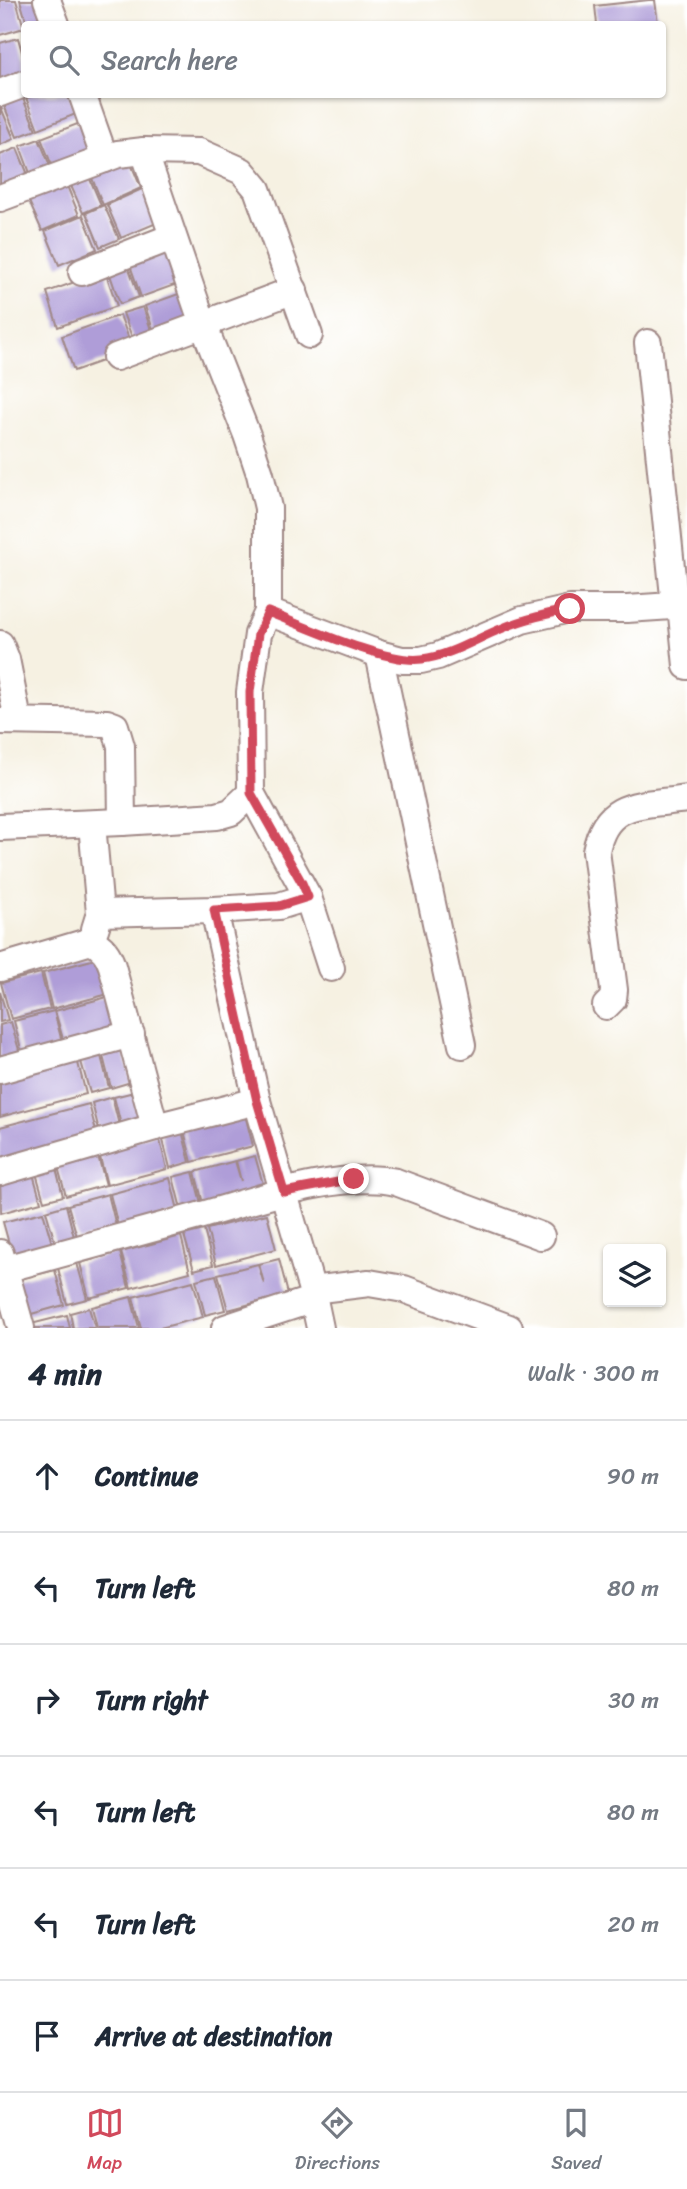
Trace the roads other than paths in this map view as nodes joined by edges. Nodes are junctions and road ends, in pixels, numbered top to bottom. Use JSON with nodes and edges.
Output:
{"nodes":[{"id":1,"x":47,"y":0,"type":"edge"},
{"id":2,"x":55,"y":21,"type":"edge"},
{"id":3,"x":21,"y":85,"type":"edge"},
{"id":4,"x":0,"y":93,"type":"edge"},
{"id":5,"x":83,"y":98,"type":"edge"},
{"id":6,"x":144,"y":151,"type":"junction"},
{"id":7,"x":105,"y":159,"type":"junction"},
{"id":8,"x":0,"y":198,"type":"edge"},
{"id":9,"x":172,"y":237,"type":"junction"},
{"id":10,"x":82,"y":272,"type":"dead end"},
{"id":11,"x":294,"y":290,"type":"junction"},
{"id":12,"x":204,"y":324,"type":"junction"},
{"id":13,"x":309,"y":335,"type":"dead end"},
{"id":14,"x":648,"y":343,"type":"dead end"},
{"id":15,"x":116,"y":356,"type":"dead end"},
{"id":16,"x":681,"y":605,"type":"edge"},
{"id":17,"x":268,"y":612,"type":"junction"},
{"id":18,"x":0,"y":644,"type":"edge"},
{"id":19,"x":379,"y":654,"type":"junction"},
{"id":20,"x":687,"y":666,"type":"edge"},
{"id":21,"x":9,"y":721,"type":"edge"},
{"id":22,"x":251,"y":793,"type":"junction"},
{"id":23,"x":687,"y":799,"type":"edge"},
{"id":24,"x":122,"y":822,"type":"junction"},
{"id":25,"x":92,"y":824,"type":"junction"},
{"id":26,"x":0,"y":827,"type":"edge"},
{"id":27,"x":308,"y":897,"type":"junction"},
{"id":28,"x":214,"y":910,"type":"junction"},
{"id":29,"x":100,"y":913,"type":"junction"},
{"id":30,"x":92,"y":941,"type":"junction"},
{"id":31,"x":0,"y":968,"type":"edge"},
{"id":32,"x":331,"y":968,"type":"dead end"},
{"id":33,"x":606,"y":1006,"type":"dead end"},
{"id":34,"x":131,"y":1034,"type":"junction"},
{"id":35,"x":462,"y":1045,"type":"dead end"},
{"id":36,"x":0,"y":1070,"type":"edge"},
{"id":37,"x":257,"y":1101,"type":"junction"},
{"id":38,"x":155,"y":1127,"type":"junction"},
{"id":39,"x":0,"y":1172,"type":"edge"},
{"id":40,"x":284,"y":1192,"type":"junction"},
{"id":41,"x":541,"y":1236,"type":"dead end"},
{"id":42,"x":2,"y":1261,"type":"edge"},
{"id":43,"x":313,"y":1295,"type":"junction"},
{"id":44,"x":21,"y":1328,"type":"edge"},
{"id":45,"x":225,"y":1328,"type":"edge"},
{"id":46,"x":320,"y":1328,"type":"edge"},
{"id":47,"x":509,"y":1328,"type":"edge"}],
"edges":[{"from":1,"to":2,"type":"street"},
{"from":3,"to":4,"type":"street"},
{"from":5,"to":7,"type":"street"},
{"from":6,"to":7,"type":"street"},
{"from":6,"to":9,"type":"street"},
{"from":6,"to":11,"type":"street"},
{"from":7,"to":8,"type":"street"},
{"from":9,"to":10,"type":"street"},
{"from":9,"to":12,"type":"street"},
{"from":11,"to":12,"type":"street"},
{"from":11,"to":13,"type":"street"},
{"from":12,"to":15,"type":"street"},
{"from":12,"to":17,"type":"street"},
{"from":14,"to":16,"type":"street"},
{"from":16,"to":19,"type":"street"},
{"from":16,"to":20,"type":"street"},
{"from":17,"to":19,"type":"street"},
{"from":17,"to":22,"type":"street"},
{"from":18,"to":21,"type":"street"},
{"from":19,"to":35,"type":"street"},
{"from":21,"to":24,"type":"street"},
{"from":22,"to":24,"type":"street"},
{"from":22,"to":27,"type":"street"},
{"from":23,"to":33,"type":"street"},
{"from":24,"to":25,"type":"street"},
{"from":25,"to":26,"type":"street"},
{"from":25,"to":29,"type":"street"},
{"from":27,"to":28,"type":"street"},
{"from":27,"to":32,"type":"street"},
{"from":28,"to":29,"type":"street"},
{"from":28,"to":37,"type":"street"},
{"from":29,"to":30,"type":"street"},
{"from":30,"to":31,"type":"street"},
{"from":30,"to":34,"type":"street"},
{"from":34,"to":36,"type":"street"},
{"from":34,"to":38,"type":"street"},
{"from":37,"to":38,"type":"street"},
{"from":37,"to":40,"type":"street"},
{"from":38,"to":39,"type":"street"},
{"from":40,"to":41,"type":"street"},
{"from":40,"to":42,"type":"street"},
{"from":40,"to":43,"type":"street"},
{"from":42,"to":44,"type":"street"},
{"from":43,"to":45,"type":"street"},
{"from":43,"to":46,"type":"street"},
{"from":43,"to":47,"type":"street"}]}
